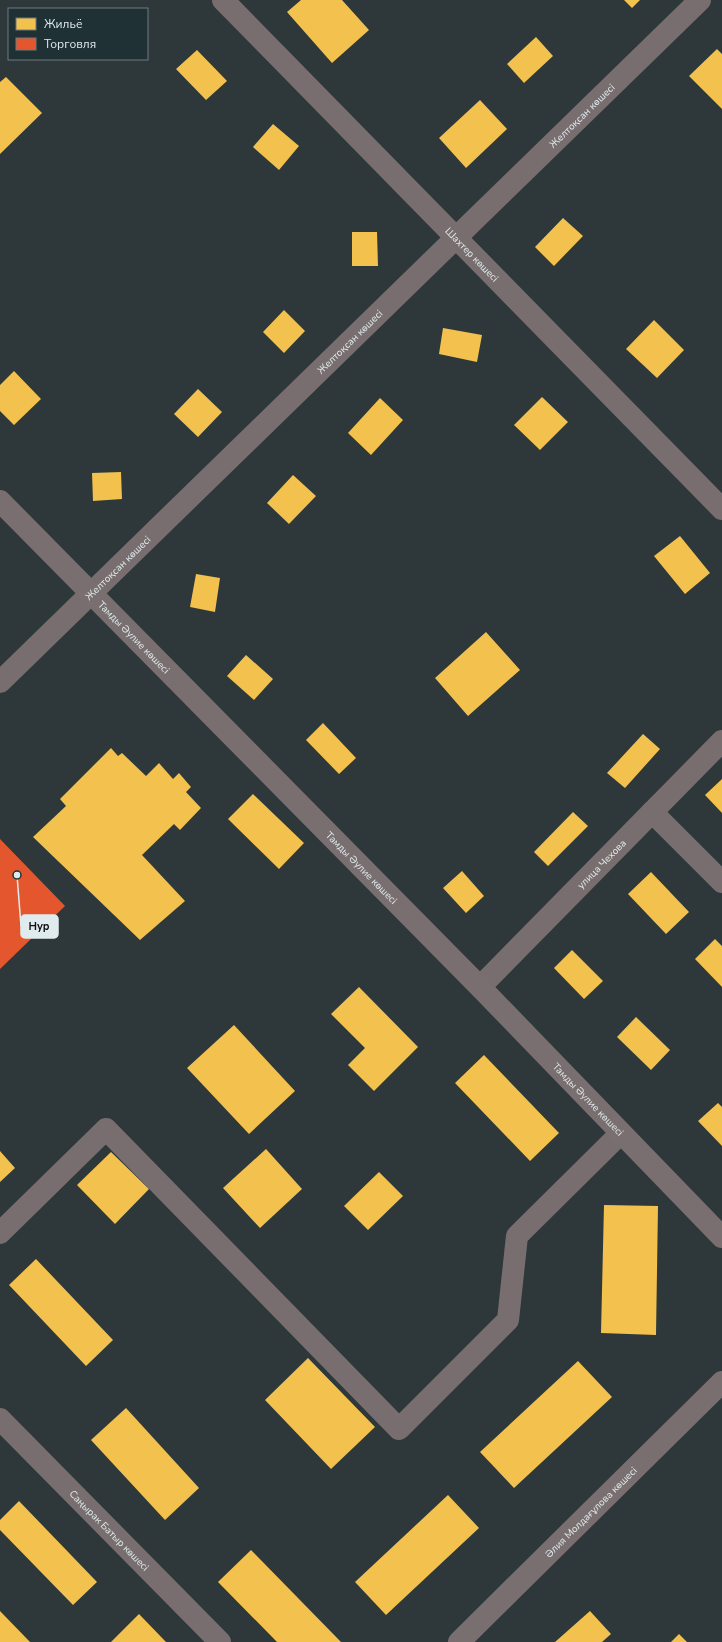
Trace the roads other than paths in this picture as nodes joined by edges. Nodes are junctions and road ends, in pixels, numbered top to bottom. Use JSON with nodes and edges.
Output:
{"nodes":[{"id":1,"x":222,"y":0,"type":"edge"},
{"id":2,"x":700,"y":0,"type":"edge"},
{"id":3,"x":456,"y":238,"type":"junction"},
{"id":4,"x":0,"y":501,"type":"edge"},
{"id":5,"x":722,"y":509,"type":"edge"},
{"id":6,"x":91,"y":592,"type":"junction"},
{"id":7,"x":0,"y":682,"type":"edge"},
{"id":8,"x":722,"y":741,"type":"edge"},
{"id":9,"x":652,"y":812,"type":"junction"},
{"id":10,"x":722,"y":882,"type":"edge"},
{"id":11,"x":480,"y":987,"type":"junction"},
{"id":12,"x":621,"y":1132,"type":"junction"},
{"id":13,"x":0,"y":1233,"type":"edge"},
{"id":14,"x":722,"y":1237,"type":"edge"},
{"id":15,"x":722,"y":1382,"type":"edge"},
{"id":16,"x":0,"y":1419,"type":"edge"},
{"id":17,"x":220,"y":1642,"type":"edge"},
{"id":18,"x":459,"y":1642,"type":"edge"}],
"edges":[{"from":1,"to":3,"type":"street","name":"Шахтер көшесі"},
{"from":2,"to":3,"type":"street","name":"Желтоқсан көшесі"},
{"from":3,"to":5,"type":"street","name":"Шахтер көшесі"},
{"from":3,"to":6,"type":"street","name":"Желтоқсан көшесі"},
{"from":4,"to":6,"type":"street","name":"Тамды Әулие көшесі"},
{"from":6,"to":7,"type":"street","name":"Желтоқсан көшесі"},
{"from":6,"to":11,"type":"street","name":"Тамды Әулие көшесі"},
{"from":8,"to":9,"type":"street","name":"улица Чехова"},
{"from":9,"to":10,"type":"street"},
{"from":9,"to":11,"type":"street","name":"улица Чехова"},
{"from":11,"to":12,"type":"street","name":"Тамды Әулие көшесі"},
{"from":12,"to":13,"type":"street"},
{"from":12,"to":14,"type":"street","name":"Тамды Әулие көшесі"},
{"from":15,"to":18,"type":"street","name":"Әлия Молдағұлова көшесі"},
{"from":16,"to":17,"type":"street","name":"Саңырак Батыр көшесі"}]}
